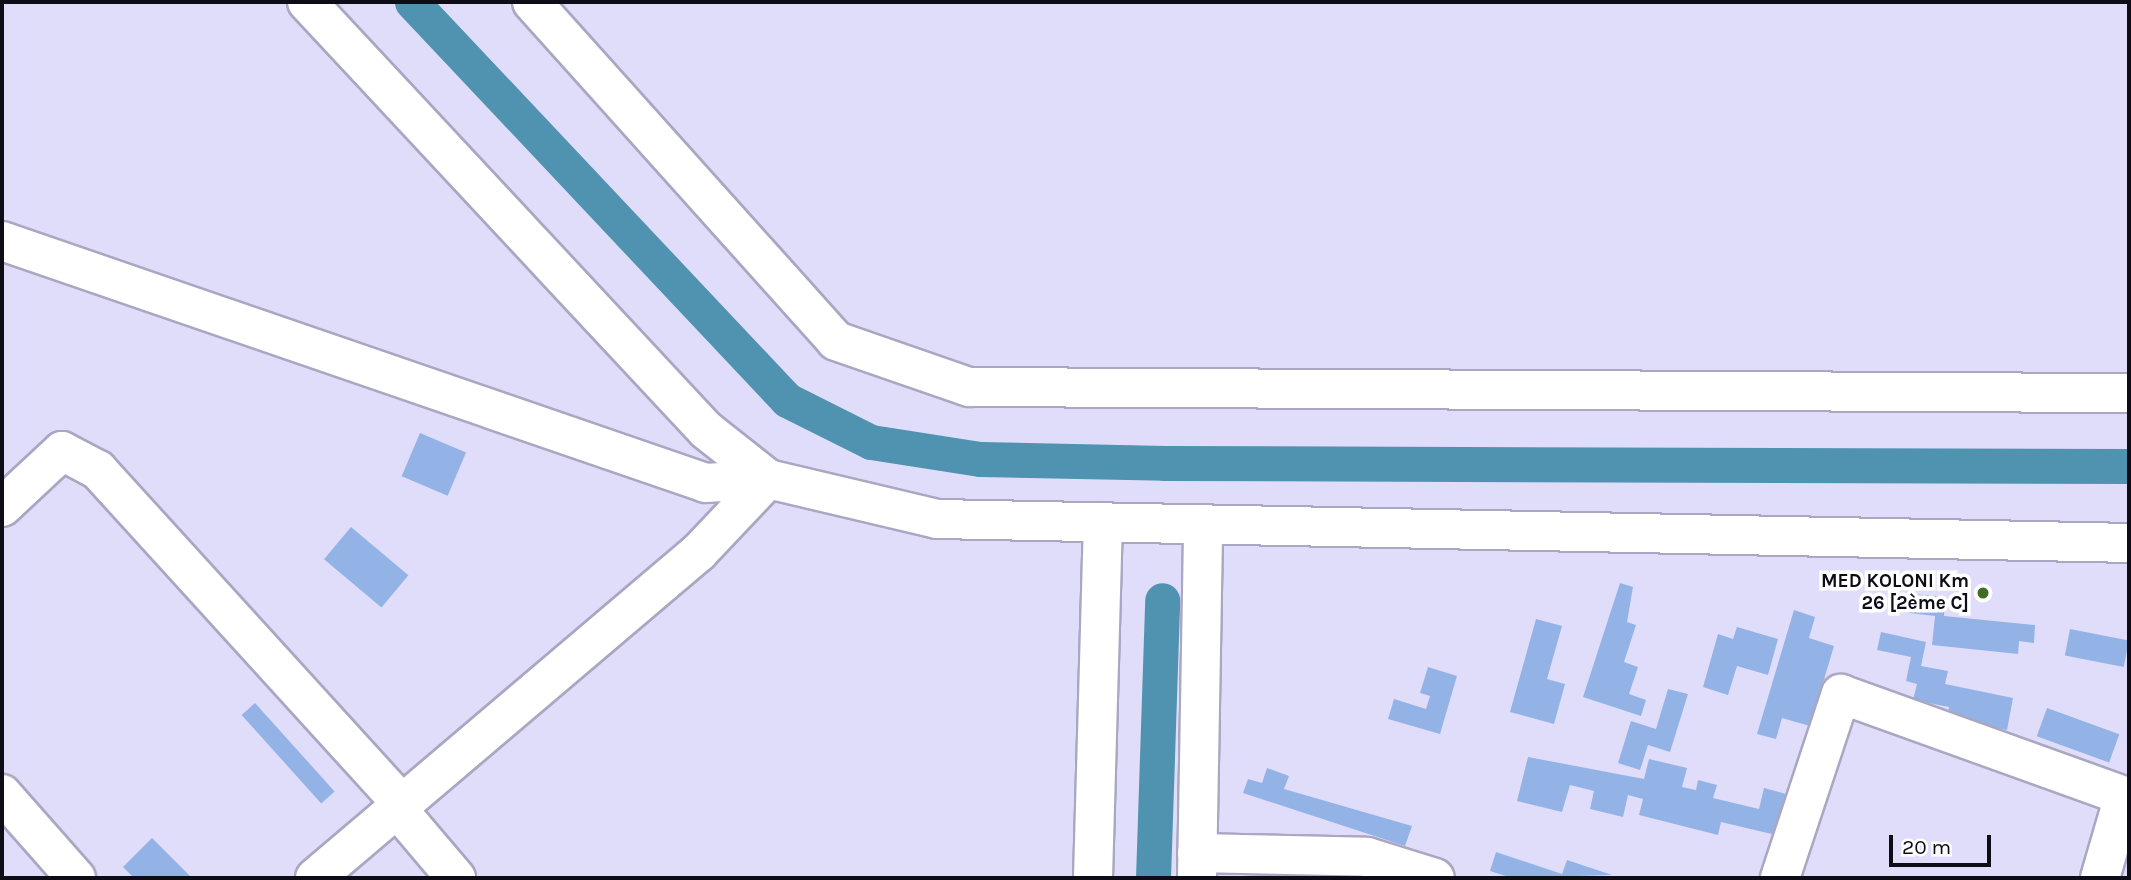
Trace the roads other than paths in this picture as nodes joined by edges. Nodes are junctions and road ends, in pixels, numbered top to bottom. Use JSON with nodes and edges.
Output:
{"nodes":[{"id":1,"x":307,"y":2,"type":"edge"},
{"id":2,"x":533,"y":2,"type":"edge"},
{"id":3,"x":2,"y":241,"type":"edge"},
{"id":4,"x":2129,"y":393,"type":"edge"},
{"id":5,"x":768,"y":479,"type":"junction"},
{"id":6,"x":2,"y":507,"type":"edge"},
{"id":7,"x":1103,"y":522,"type":"junction"},
{"id":8,"x":1203,"y":525,"type":"junction"},
{"id":9,"x":2129,"y":544,"type":"edge"},
{"id":10,"x":2,"y":794,"type":"edge"},
{"id":11,"x":2127,"y":797,"type":"edge"},
{"id":12,"x":395,"y":802,"type":"junction"},
{"id":13,"x":1197,"y":866,"type":"edge"},
{"id":14,"x":76,"y":878,"type":"edge"},
{"id":15,"x":315,"y":878,"type":"edge"},
{"id":16,"x":456,"y":878,"type":"edge"},
{"id":17,"x":1093,"y":878,"type":"edge"},
{"id":18,"x":1435,"y":878,"type":"edge"},
{"id":19,"x":1780,"y":878,"type":"edge"},
{"id":20,"x":2100,"y":878,"type":"edge"}],
"edges":[{"from":1,"to":5,"type":"street"},
{"from":2,"to":4,"type":"street"},
{"from":3,"to":5,"type":"street"},
{"from":5,"to":7,"type":"street"},
{"from":5,"to":12,"type":"street"},
{"from":6,"to":12,"type":"street"},
{"from":7,"to":8,"type":"street"},
{"from":7,"to":17,"type":"street"},
{"from":8,"to":9,"type":"street"},
{"from":8,"to":13,"type":"street"},
{"from":10,"to":14,"type":"street"},
{"from":11,"to":19,"type":"street"},
{"from":11,"to":20,"type":"street"},
{"from":12,"to":15,"type":"street"},
{"from":12,"to":16,"type":"street"},
{"from":13,"to":18,"type":"street"}]}
